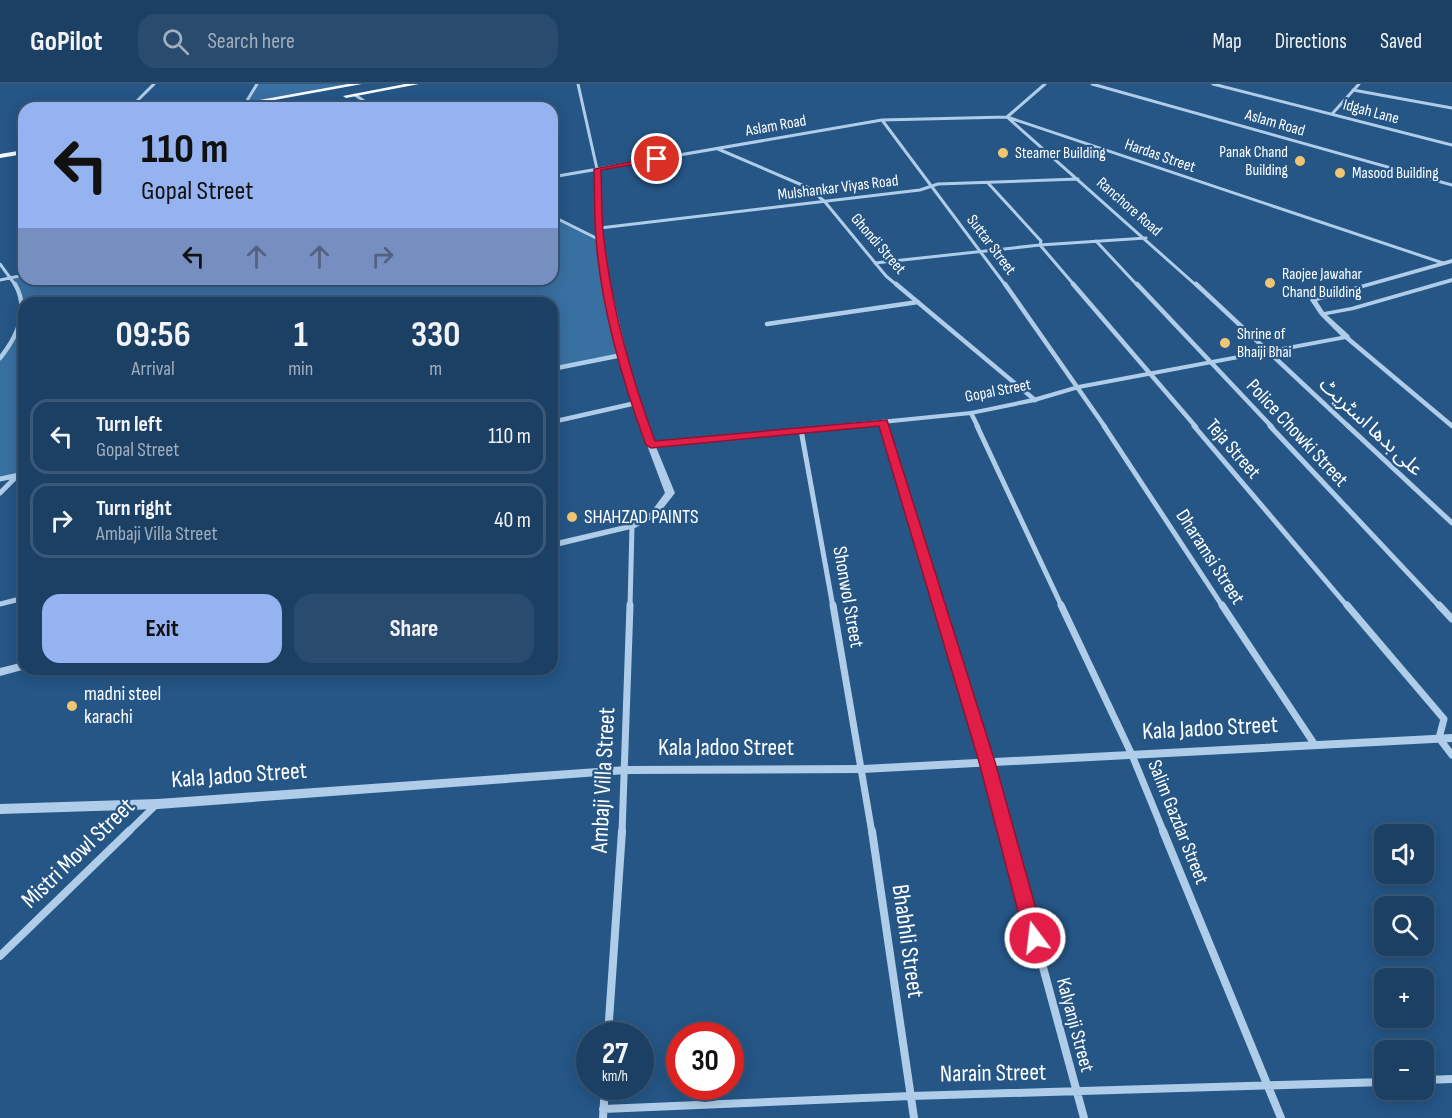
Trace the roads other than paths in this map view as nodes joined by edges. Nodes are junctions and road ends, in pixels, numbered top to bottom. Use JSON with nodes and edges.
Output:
{"nodes":[{"id":1,"x":154,"y":84,"type":"edge"},
{"id":2,"x":256,"y":84,"type":"edge"},
{"id":3,"x":359,"y":84,"type":"edge"},
{"id":4,"x":416,"y":84,"type":"edge"},
{"id":5,"x":578,"y":84,"type":"edge"},
{"id":6,"x":1045,"y":84,"type":"edge"},
{"id":7,"x":1092,"y":84,"type":"edge"},
{"id":8,"x":1213,"y":84,"type":"edge"},
{"id":9,"x":1359,"y":84,"type":"edge"},
{"id":10,"x":1353,"y":90,"type":"junction"},
{"id":11,"x":356,"y":95,"type":"junction"},
{"id":12,"x":334,"y":99,"type":"dead end"},
{"id":13,"x":136,"y":102,"type":"edge"},
{"id":14,"x":245,"y":102,"type":"edge"},
{"id":15,"x":256,"y":102,"type":"edge"},
{"id":16,"x":366,"y":102,"type":"edge"},
{"id":17,"x":1452,"y":108,"type":"edge"},
{"id":18,"x":1332,"y":114,"type":"junction"},
{"id":19,"x":1007,"y":117,"type":"junction"},
{"id":20,"x":882,"y":120,"type":"junction"},
{"id":21,"x":1452,"y":146,"type":"edge"},
{"id":22,"x":717,"y":148,"type":"junction"},
{"id":23,"x":18,"y":153,"type":"edge"},
{"id":24,"x":0,"y":156,"type":"edge"},
{"id":25,"x":597,"y":169,"type":"junction"},
{"id":26,"x":558,"y":176,"type":"edge"},
{"id":27,"x":1079,"y":179,"type":"junction"},
{"id":28,"x":988,"y":183,"type":"junction"},
{"id":29,"x":1452,"y":185,"type":"edge"},
{"id":30,"x":930,"y":187,"type":"junction"},
{"id":31,"x":825,"y":202,"type":"junction"},
{"id":32,"x":558,"y":219,"type":"edge"},
{"id":33,"x":600,"y":228,"type":"junction"},
{"id":34,"x":1146,"y":238,"type":"junction"},
{"id":35,"x":600,"y":240,"type":"junction"},
{"id":36,"x":1096,"y":241,"type":"junction"},
{"id":37,"x":1040,"y":245,"type":"junction"},
{"id":38,"x":981,"y":250,"type":"junction"},
{"id":39,"x":1452,"y":261,"type":"edge"},
{"id":40,"x":875,"y":262,"type":"junction"},
{"id":41,"x":0,"y":264,"type":"edge"},
{"id":42,"x":1443,"y":264,"type":"junction"},
{"id":43,"x":18,"y":276,"type":"edge"},
{"id":44,"x":10,"y":278,"type":"junction"},
{"id":45,"x":1452,"y":279,"type":"edge"},
{"id":46,"x":0,"y":280,"type":"edge"},
{"id":47,"x":20,"y":297,"type":"edge"},
{"id":48,"x":918,"y":302,"type":"junction"},
{"id":49,"x":1322,"y":314,"type":"junction"},
{"id":50,"x":767,"y":324,"type":"dead end"},
{"id":51,"x":18,"y":326,"type":"edge"},
{"id":52,"x":1346,"y":336,"type":"junction"},
{"id":53,"x":1270,"y":352,"type":"junction"},
{"id":54,"x":622,"y":355,"type":"junction"},
{"id":55,"x":0,"y":358,"type":"edge"},
{"id":56,"x":1210,"y":363,"type":"junction"},
{"id":57,"x":558,"y":368,"type":"edge"},
{"id":58,"x":1148,"y":374,"type":"junction"},
{"id":59,"x":1078,"y":387,"type":"junction"},
{"id":60,"x":1035,"y":400,"type":"junction"},
{"id":61,"x":636,"y":403,"type":"junction"},
{"id":62,"x":970,"y":413,"type":"junction"},
{"id":63,"x":558,"y":421,"type":"edge"},
{"id":64,"x":883,"y":422,"type":"junction"},
{"id":65,"x":1452,"y":426,"type":"edge"},
{"id":66,"x":801,"y":430,"type":"junction"},
{"id":67,"x":651,"y":445,"type":"junction"},
{"id":68,"x":18,"y":476,"type":"edge"},
{"id":69,"x":18,"y":478,"type":"edge"},
{"id":70,"x":0,"y":479,"type":"edge"},
{"id":71,"x":0,"y":493,"type":"edge"},
{"id":72,"x":1452,"y":523,"type":"edge"},
{"id":73,"x":632,"y":526,"type":"junction"},
{"id":74,"x":558,"y":543,"type":"edge"},
{"id":75,"x":18,"y":600,"type":"edge"},
{"id":76,"x":0,"y":604,"type":"edge"},
{"id":77,"x":1452,"y":619,"type":"edge"},
{"id":78,"x":18,"y":668,"type":"edge"},
{"id":79,"x":0,"y":672,"type":"edge"},
{"id":80,"x":1445,"y":738,"type":"edge"},
{"id":81,"x":1315,"y":745,"type":"junction"},
{"id":82,"x":1132,"y":755,"type":"junction"},
{"id":83,"x":1452,"y":755,"type":"edge"},
{"id":84,"x":987,"y":762,"type":"junction"},
{"id":85,"x":863,"y":769,"type":"junction"},
{"id":86,"x":626,"y":770,"type":"junction"},
{"id":87,"x":158,"y":804,"type":"junction"},
{"id":88,"x":0,"y":809,"type":"edge"},
{"id":89,"x":0,"y":956,"type":"edge"},
{"id":90,"x":609,"y":1022,"type":"edge"},
{"id":91,"x":1452,"y":1079,"type":"edge"},
{"id":92,"x":1434,"y":1080,"type":"edge"},
{"id":93,"x":1374,"y":1082,"type":"edge"},
{"id":94,"x":1268,"y":1087,"type":"junction"},
{"id":95,"x":1076,"y":1092,"type":"junction"},
{"id":96,"x":910,"y":1096,"type":"junction"},
{"id":97,"x":603,"y":1114,"type":"edge"},
{"id":98,"x":914,"y":1118,"type":"edge"},
{"id":99,"x":1084,"y":1118,"type":"edge"},
{"id":100,"x":1281,"y":1118,"type":"edge"}],
"edges":[{"from":1,"to":13,"type":"street"},
{"from":2,"to":14,"type":"street"},
{"from":3,"to":15,"type":"highway"},
{"from":4,"to":11,"type":"highway"},
{"from":5,"to":25,"type":"street"},
{"from":6,"to":19,"type":"street"},
{"from":7,"to":29,"type":"street","name":"Aslam Road"},
{"from":8,"to":18,"type":"street","name":"Idgah Lane"},
{"from":9,"to":10,"type":"street"},
{"from":10,"to":17,"type":"street"},
{"from":10,"to":18,"type":"street"},
{"from":11,"to":12,"type":"highway"},
{"from":11,"to":16,"type":"street"},
{"from":18,"to":21,"type":"street","name":"Idgah Lane"},
{"from":19,"to":20,"type":"street","name":"Aslam Road"},
{"from":19,"to":27,"type":"street","name":"Ranchore Road"},
{"from":19,"to":42,"type":"street","name":"Hardas Street"},
{"from":20,"to":22,"type":"street","name":"Aslam Road"},
{"from":20,"to":30,"type":"street","name":"Suttar Street"},
{"from":22,"to":25,"type":"street","name":"Aslam Road"},
{"from":22,"to":31,"type":"street","name":"Ghondi Street"},
{"from":23,"to":24,"type":"highway"},
{"from":25,"to":26,"type":"street","name":"Aslam Road"},
{"from":25,"to":33,"type":"street"},
{"from":27,"to":28,"type":"street","name":"Mulshankar Viyas Road"},
{"from":27,"to":34,"type":"street","name":"Ranchore Road"},
{"from":28,"to":30,"type":"street","name":"Mulshankar Viyas Road"},
{"from":28,"to":37,"type":"street","name":"Teja Street"},
{"from":30,"to":31,"type":"street","name":"Mulshankar Viyas Road"},
{"from":30,"to":38,"type":"street","name":"Suttar Street"},
{"from":31,"to":33,"type":"street","name":"Mulshankar Viyas Road"},
{"from":31,"to":40,"type":"street","name":"Ghondi Street"},
{"from":32,"to":35,"type":"street"},
{"from":33,"to":35,"type":"street"},
{"from":34,"to":36,"type":"street"},
{"from":34,"to":53,"type":"street","name":"Ranchore Road"},
{"from":35,"to":54,"type":"street"},
{"from":36,"to":37,"type":"street"},
{"from":36,"to":56,"type":"street","name":"Police Chowki Street"},
{"from":37,"to":38,"type":"street"},
{"from":37,"to":58,"type":"street","name":"Teja Street"},
{"from":38,"to":40,"type":"street"},
{"from":38,"to":59,"type":"street","name":"Suttar Street"},
{"from":39,"to":42,"type":"street"},
{"from":40,"to":48,"type":"street","name":"Ghondi Street"},
{"from":41,"to":44,"type":"street"},
{"from":42,"to":49,"type":"street"},
{"from":43,"to":44,"type":"street"},
{"from":44,"to":46,"type":"street"},
{"from":44,"to":47,"type":"street"},
{"from":45,"to":49,"type":"street"},
{"from":48,"to":50,"type":"street"},
{"from":48,"to":60,"type":"street","name":"Ghondi Street"},
{"from":49,"to":52,"type":"street"},
{"from":51,"to":55,"type":"street"},
{"from":52,"to":53,"type":"street","name":"Gopal Street"},
{"from":52,"to":65,"type":"street"},
{"from":53,"to":56,"type":"street","name":"Gopal Street"},
{"from":53,"to":72,"type":"street","name":"علی بدھا اسٹریٹ"},
{"from":54,"to":57,"type":"street"},
{"from":54,"to":61,"type":"street"},
{"from":56,"to":58,"type":"street","name":"Gopal Street"},
{"from":56,"to":77,"type":"street","name":"Police Chowki Street"},
{"from":58,"to":59,"type":"street","name":"Gopal Street"},
{"from":58,"to":80,"type":"street","name":"Teja Street"},
{"from":59,"to":60,"type":"street","name":"Gopal Street"},
{"from":59,"to":81,"type":"street","name":"Dharamsi Street"},
{"from":60,"to":62,"type":"street","name":"Gopal Street"},
{"from":61,"to":63,"type":"street"},
{"from":61,"to":67,"type":"street"},
{"from":62,"to":64,"type":"street","name":"Gopal Street"},
{"from":62,"to":82,"type":"street","name":"Salim Gazdar Street"},
{"from":64,"to":66,"type":"street","name":"Gopal Street"},
{"from":64,"to":84,"type":"street","name":"Kalyanji Street"},
{"from":66,"to":67,"type":"street","name":"Gopal Street"},
{"from":66,"to":85,"type":"street","name":"Shonwol Street"},
{"from":67,"to":73,"type":"street"},
{"from":68,"to":70,"type":"street"},
{"from":69,"to":71,"type":"street"},
{"from":73,"to":74,"type":"street"},
{"from":73,"to":86,"type":"street","name":"Ambaji Villa Street"},
{"from":75,"to":76,"type":"street"},
{"from":78,"to":79,"type":"street"},
{"from":80,"to":81,"type":"street","name":"Kala Jadoo Street"},
{"from":80,"to":83,"type":"street"},
{"from":81,"to":82,"type":"street","name":"Kala Jadoo Street"},
{"from":82,"to":84,"type":"street","name":"Kala Jadoo Street"},
{"from":82,"to":94,"type":"street","name":"Salim Gazdar Street"},
{"from":84,"to":85,"type":"street","name":"Kala Jadoo Street"},
{"from":84,"to":95,"type":"street","name":"Kalyanji Street"},
{"from":85,"to":86,"type":"street","name":"Kala Jadoo Street"},
{"from":85,"to":96,"type":"street","name":"Bhabhli Street"},
{"from":86,"to":87,"type":"street","name":"Kala Jadoo Street"},
{"from":86,"to":90,"type":"street","name":"Ambaji Villa Street"},
{"from":87,"to":88,"type":"street","name":"Kala Jadoo Street"},
{"from":87,"to":89,"type":"street","name":"Mistri Mowl Street"},
{"from":91,"to":92,"type":"street"},
{"from":93,"to":94,"type":"street","name":"Narain Street"},
{"from":94,"to":95,"type":"street","name":"Narain Street"},
{"from":94,"to":100,"type":"street","name":"Salim Gazdar Street"},
{"from":95,"to":96,"type":"street","name":"Narain Street"},
{"from":95,"to":99,"type":"street","name":"Kalyanji Street"},
{"from":96,"to":97,"type":"street","name":"Narain Street"},
{"from":96,"to":98,"type":"street","name":"Bhabhli Street"}]}
